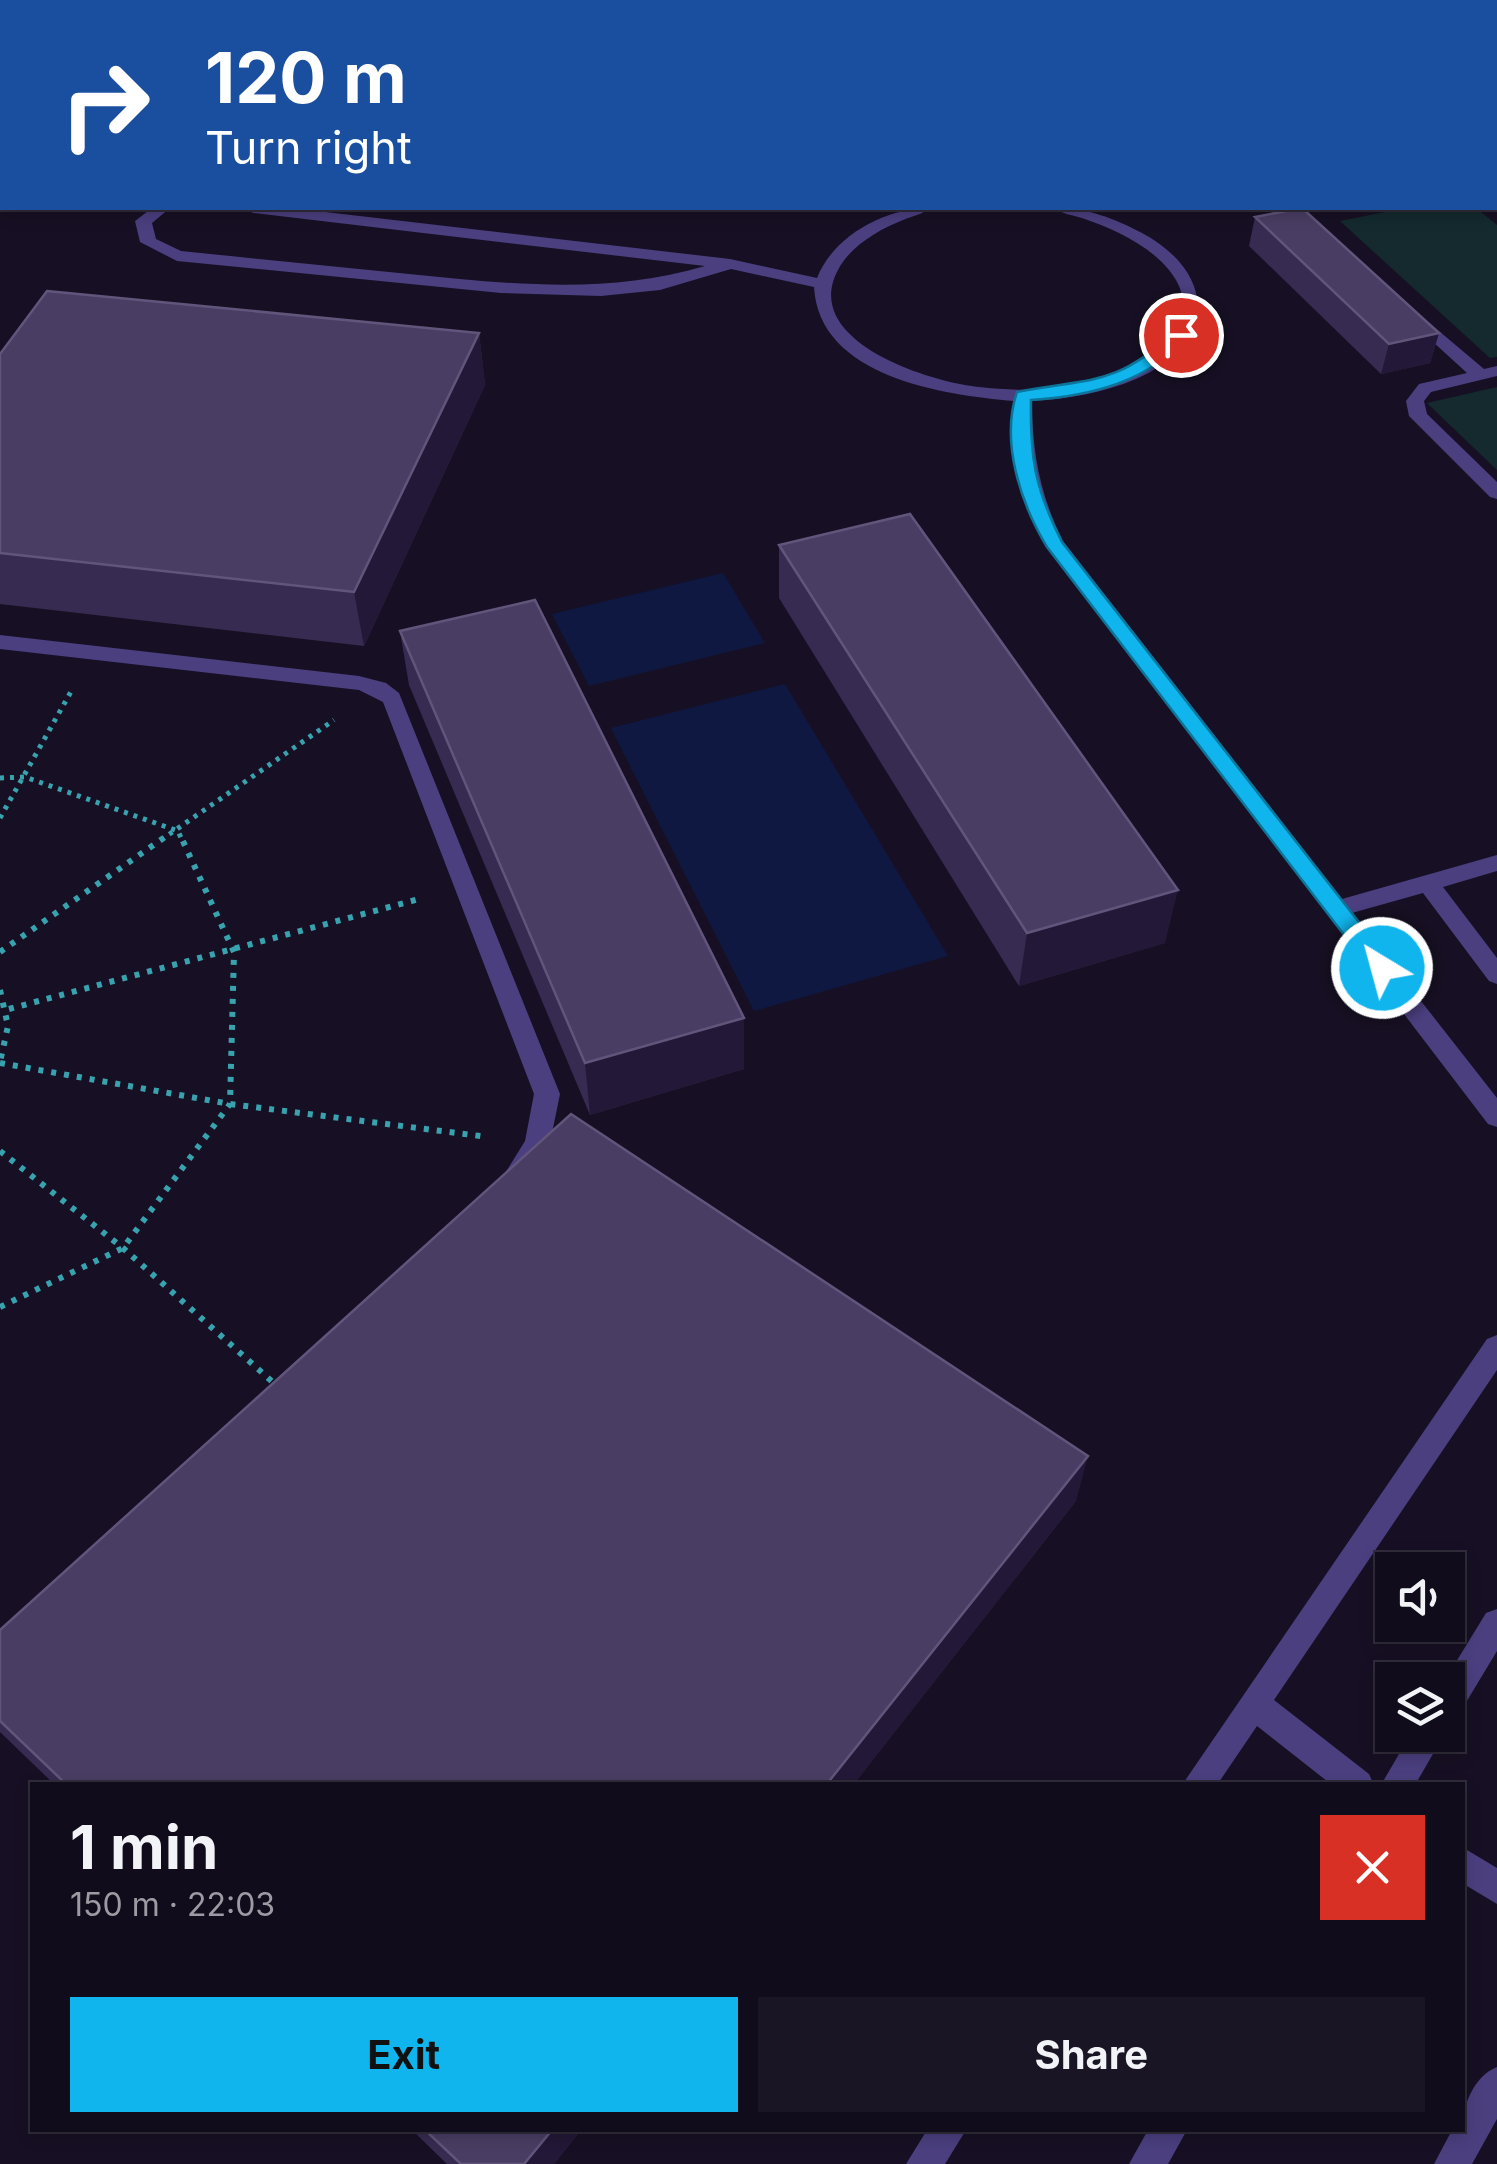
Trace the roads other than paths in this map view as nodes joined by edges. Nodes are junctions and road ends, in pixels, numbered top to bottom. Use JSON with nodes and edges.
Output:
{"nodes":[{"id":1,"x":159,"y":210,"type":"edge"},
{"id":2,"x":271,"y":210,"type":"edge"},
{"id":3,"x":916,"y":210,"type":"edge"},
{"id":4,"x":1074,"y":210,"type":"edge"},
{"id":5,"x":730,"y":264,"type":"junction"},
{"id":6,"x":822,"y":284,"type":"junction"},
{"id":7,"x":1395,"y":298,"type":"edge"},
{"id":8,"x":1488,"y":373,"type":"edge"},
{"id":9,"x":1023,"y":396,"type":"junction"},
{"id":10,"x":1497,"y":494,"type":"edge"},
{"id":11,"x":0,"y":642,"type":"edge"},
{"id":12,"x":1497,"y":863,"type":"edge"},
{"id":13,"x":1428,"y":883,"type":"junction"},
{"id":14,"x":1336,"y":908,"type":"junction"},
{"id":15,"x":1497,"y":974,"type":"edge"},
{"id":16,"x":1497,"y":1117,"type":"edge"},
{"id":17,"x":494,"y":1200,"type":"edge"},
{"id":18,"x":1497,"y":1347,"type":"edge"},
{"id":19,"x":1497,"y":1623,"type":"edge"},
{"id":20,"x":1465,"y":1675,"type":"edge"},
{"id":21,"x":1256,"y":1705,"type":"junction"},
{"id":22,"x":1417,"y":1752,"type":"edge"},
{"id":23,"x":1200,"y":1782,"type":"edge"},
{"id":24,"x":1354,"y":1782,"type":"edge"},
{"id":25,"x":1398,"y":1782,"type":"edge"},
{"id":26,"x":1465,"y":1864,"type":"edge"},
{"id":27,"x":1497,"y":1888,"type":"edge"},
{"id":28,"x":1497,"y":2084,"type":"edge"},
{"id":29,"x":947,"y":2132,"type":"edge"},
{"id":30,"x":1168,"y":2132,"type":"edge"},
{"id":31,"x":924,"y":2164,"type":"edge"},
{"id":32,"x":1146,"y":2164,"type":"edge"},
{"id":33,"x":1452,"y":2164,"type":"edge"}],
"edges":[{"from":1,"to":5,"type":"lane"},
{"from":2,"to":5,"type":"lane"},
{"from":3,"to":6,"type":"lane"},
{"from":4,"to":9,"type":"lane"},
{"from":5,"to":6,"type":"lane"},
{"from":6,"to":9,"type":"lane"},
{"from":7,"to":8,"type":"lane"},
{"from":8,"to":10,"type":"lane"},
{"from":9,"to":14,"type":"lane"},
{"from":11,"to":17,"type":"lane"},
{"from":12,"to":13,"type":"lane"},
{"from":13,"to":14,"type":"lane"},
{"from":13,"to":15,"type":"lane"},
{"from":14,"to":16,"type":"lane"},
{"from":18,"to":21,"type":"lane"},
{"from":19,"to":20,"type":"lane"},
{"from":21,"to":23,"type":"lane"},
{"from":21,"to":24,"type":"lane"},
{"from":22,"to":25,"type":"lane"},
{"from":26,"to":27,"type":"lane"},
{"from":28,"to":33,"type":"lane"},
{"from":29,"to":31,"type":"lane"},
{"from":30,"to":32,"type":"lane"}]}
